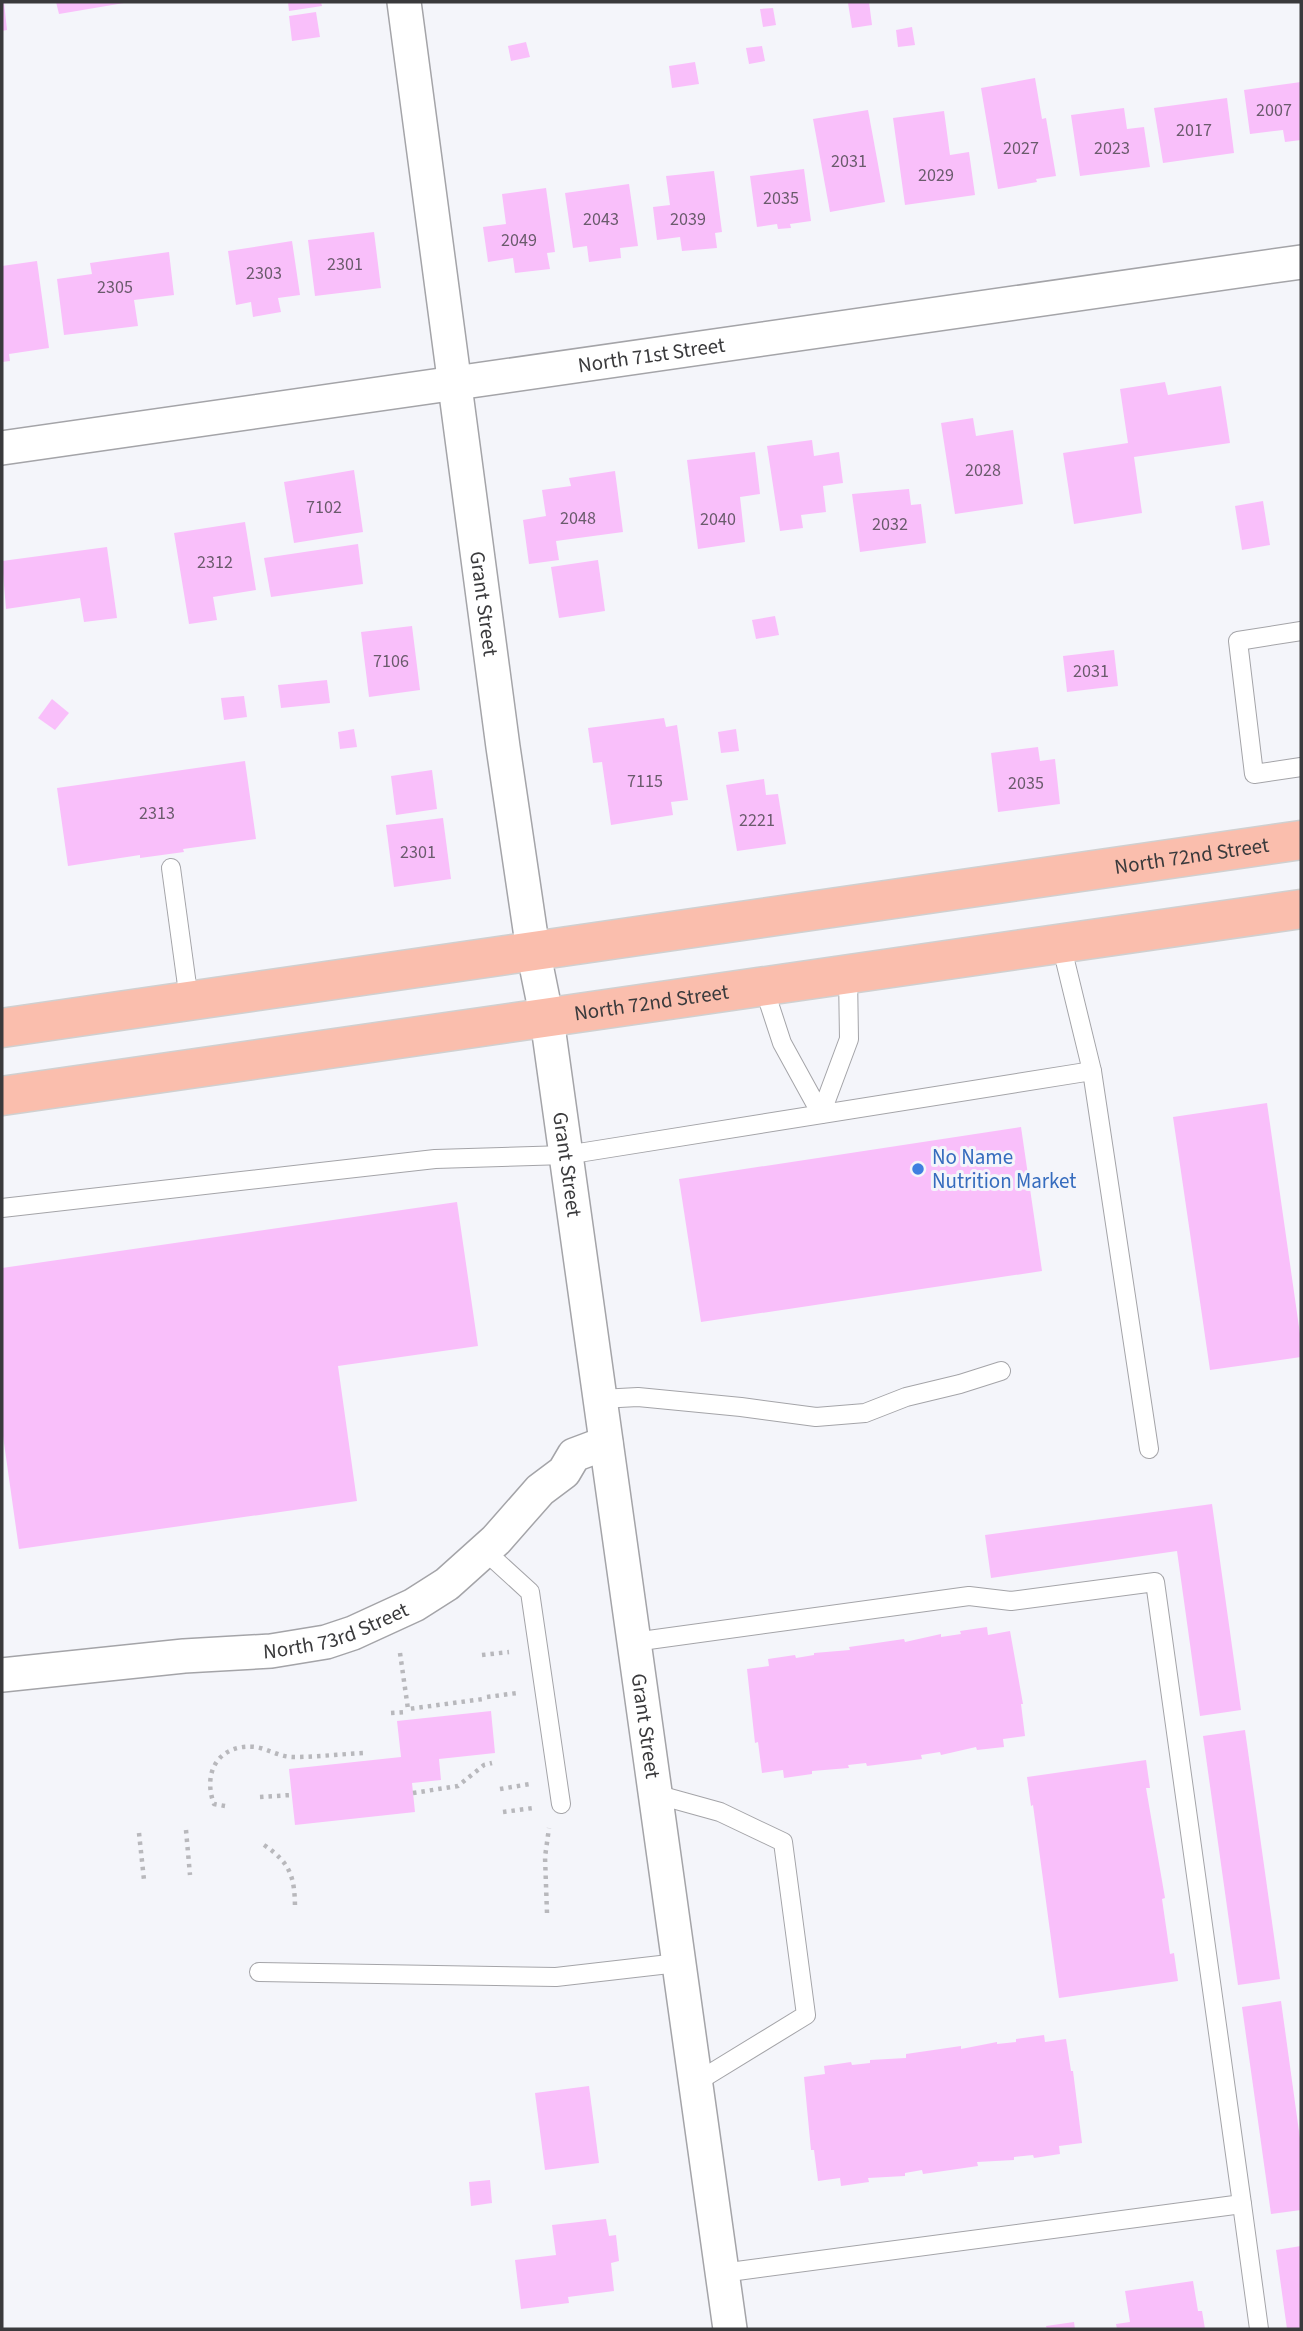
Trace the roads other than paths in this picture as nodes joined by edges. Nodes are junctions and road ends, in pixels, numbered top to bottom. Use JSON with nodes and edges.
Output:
{"nodes":[{"id":1,"x":404,"y":2,"type":"edge"},
{"id":2,"x":1301,"y":262,"type":"edge"},
{"id":3,"x":456,"y":383,"type":"junction"},
{"id":4,"x":2,"y":448,"type":"edge"},
{"id":5,"x":1301,"y":631,"type":"edge"},
{"id":6,"x":1301,"y":767,"type":"edge"},
{"id":7,"x":1301,"y":841,"type":"edge"},
{"id":8,"x":171,"y":868,"type":"dead end"},
{"id":9,"x":1301,"y":909,"type":"edge"},
{"id":10,"x":1061,"y":944,"type":"junction"},
{"id":11,"x":533,"y":950,"type":"junction"},
{"id":12,"x":848,"y":975,"type":"junction"},
{"id":13,"x":764,"y":988,"type":"junction"},
{"id":14,"x":188,"y":1000,"type":"junction"},
{"id":15,"x":547,"y":1019,"type":"junction"},
{"id":16,"x":2,"y":1028,"type":"edge"},
{"id":17,"x":1092,"y":1070,"type":"junction"},
{"id":18,"x":2,"y":1096,"type":"edge"},
{"id":19,"x":821,"y":1114,"type":"junction"},
{"id":20,"x":566,"y":1154,"type":"junction"},
{"id":21,"x":2,"y":1208,"type":"edge"},
{"id":22,"x":1001,"y":1371,"type":"dead end"},
{"id":23,"x":600,"y":1399,"type":"junction"},
{"id":24,"x":606,"y":1443,"type":"junction"},
{"id":25,"x":1149,"y":1449,"type":"dead end"},
{"id":26,"x":484,"y":1550,"type":"junction"},
{"id":27,"x":634,"y":1642,"type":"junction"},
{"id":28,"x":2,"y":1675,"type":"edge"},
{"id":29,"x":655,"y":1794,"type":"junction"},
{"id":30,"x":561,"y":1804,"type":"dead end"},
{"id":31,"x":678,"y":1963,"type":"junction"},
{"id":32,"x":259,"y":1972,"type":"dead end"},
{"id":33,"x":695,"y":2083,"type":"junction"},
{"id":34,"x":1242,"y":2204,"type":"junction"},
{"id":35,"x":722,"y":2273,"type":"junction"},
{"id":36,"x":730,"y":2329,"type":"edge"},
{"id":37,"x":1259,"y":2329,"type":"edge"}],
"edges":[{"from":1,"to":3,"type":"street","name":"Grant Street"},
{"from":2,"to":3,"type":"street","name":"North 71st Street"},
{"from":3,"to":4,"type":"street","name":"North 71st Street"},
{"from":3,"to":11,"type":"street","name":"Grant Street"},
{"from":5,"to":6,"type":"lane"},
{"from":7,"to":11,"type":"main road","name":"North 72nd Street"},
{"from":8,"to":14,"type":"lane"},
{"from":9,"to":10,"type":"main road","name":"North 72nd Street"},
{"from":10,"to":12,"type":"main road","name":"North 72nd Street"},
{"from":10,"to":17,"type":"lane"},
{"from":11,"to":14,"type":"main road","name":"North 72nd Street"},
{"from":11,"to":15,"type":"street","name":"Grant Street"},
{"from":12,"to":13,"type":"main road","name":"North 72nd Street"},
{"from":12,"to":19,"type":"lane"},
{"from":13,"to":15,"type":"main road","name":"North 72nd Street"},
{"from":13,"to":19,"type":"lane"},
{"from":14,"to":16,"type":"main road","name":"North 72nd Street"},
{"from":15,"to":18,"type":"main road","name":"North 72nd Street"},
{"from":15,"to":20,"type":"street","name":"Grant Street"},
{"from":17,"to":19,"type":"lane"},
{"from":17,"to":25,"type":"lane"},
{"from":19,"to":20,"type":"lane"},
{"from":20,"to":21,"type":"lane"},
{"from":20,"to":23,"type":"street","name":"Grant Street"},
{"from":22,"to":23,"type":"lane"},
{"from":23,"to":24,"type":"street","name":"Grant Street"},
{"from":24,"to":26,"type":"street","name":"North 73rd Street"},
{"from":24,"to":27,"type":"street","name":"Grant Street"},
{"from":26,"to":28,"type":"street","name":"North 73rd Street"},
{"from":26,"to":30,"type":"lane"},
{"from":27,"to":29,"type":"street","name":"Grant Street"},
{"from":27,"to":34,"type":"lane"},
{"from":29,"to":31,"type":"street","name":"Grant Street"},
{"from":29,"to":33,"type":"lane"},
{"from":31,"to":32,"type":"lane"},
{"from":31,"to":33,"type":"street","name":"Grant Street"},
{"from":33,"to":35,"type":"street","name":"Grant Street"},
{"from":34,"to":35,"type":"lane"},
{"from":34,"to":37,"type":"lane"},
{"from":35,"to":36,"type":"street","name":"Grant Street"}]}
